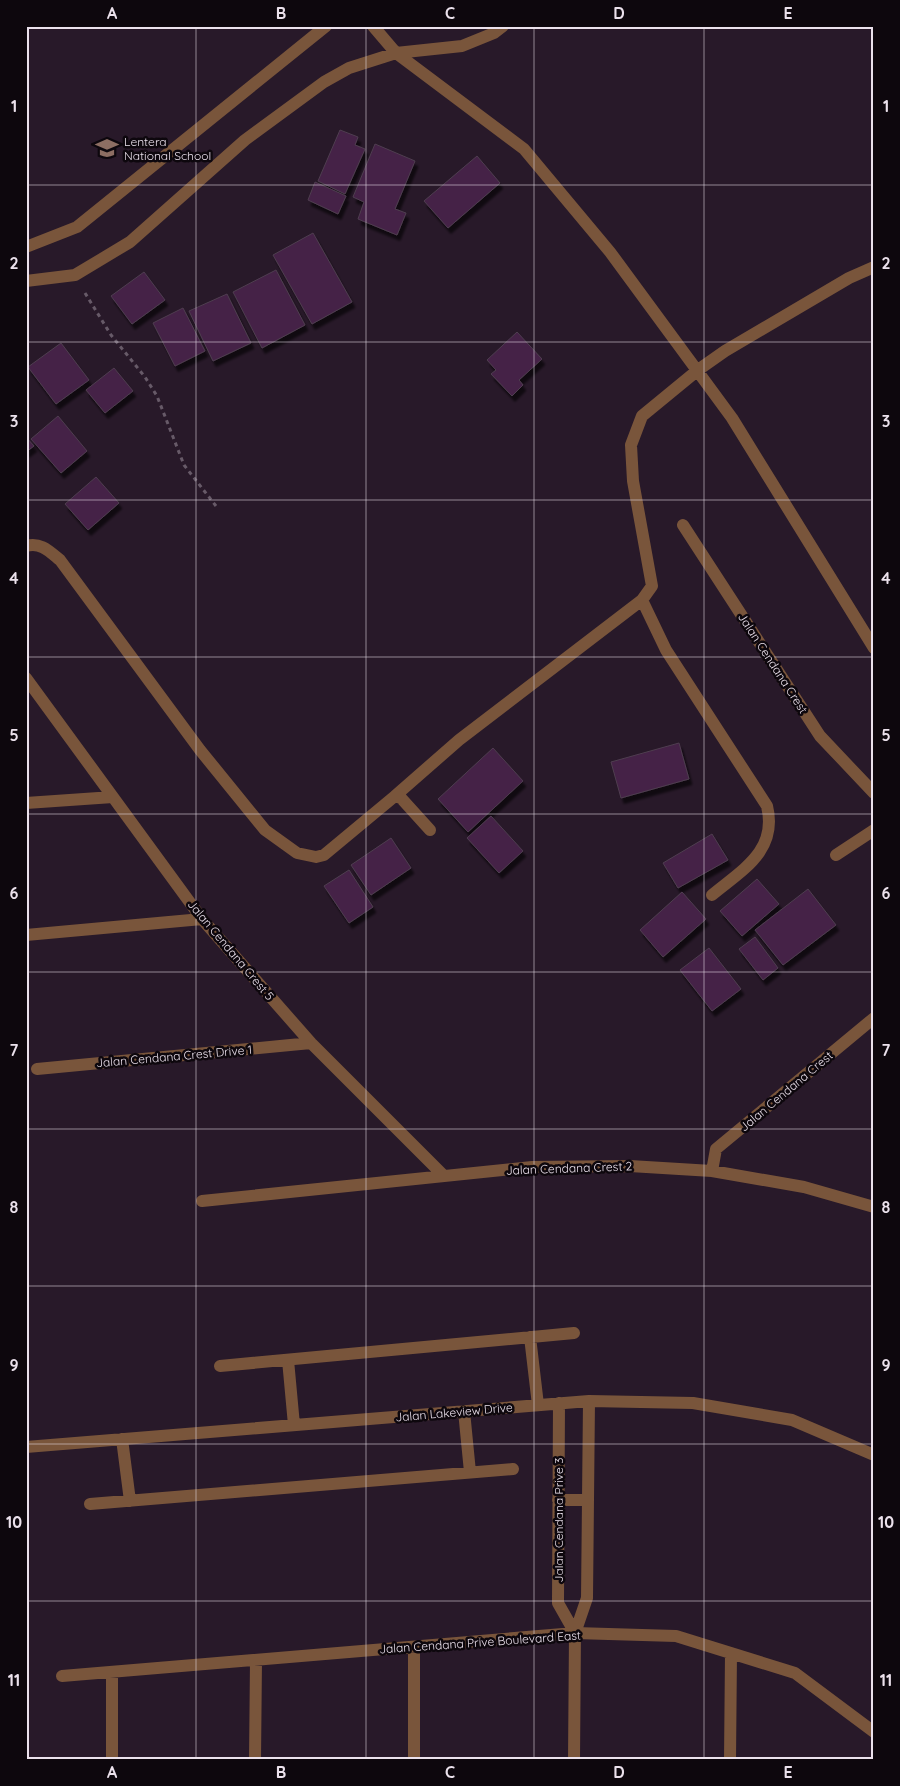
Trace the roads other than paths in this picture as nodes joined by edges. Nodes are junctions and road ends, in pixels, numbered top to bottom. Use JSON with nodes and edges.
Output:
{"nodes":[{"id":1,"x":326,"y":26,"type":"edge"},
{"id":2,"x":373,"y":26,"type":"edge"},
{"id":3,"x":503,"y":26,"type":"edge"},
{"id":4,"x":396,"y":54,"type":"junction"},
{"id":5,"x":26,"y":247,"type":"edge"},
{"id":6,"x":874,"y":267,"type":"edge"},
{"id":7,"x":26,"y":282,"type":"edge"},
{"id":8,"x":698,"y":370,"type":"junction"},
{"id":9,"x":683,"y":525,"type":"dead end"},
{"id":10,"x":26,"y":546,"type":"edge"},
{"id":11,"x":642,"y":600,"type":"junction"},
{"id":12,"x":874,"y":648,"type":"edge"},
{"id":13,"x":26,"y":678,"type":"edge"},
{"id":14,"x":874,"y":793,"type":"edge"},
{"id":15,"x":395,"y":796,"type":"junction"},
{"id":16,"x":113,"y":797,"type":"junction"},
{"id":17,"x":26,"y":803,"type":"edge"},
{"id":18,"x":430,"y":830,"type":"dead end"},
{"id":19,"x":874,"y":830,"type":"edge"},
{"id":20,"x":836,"y":855,"type":"dead end"},
{"id":21,"x":712,"y":895,"type":"dead end"},
{"id":22,"x":202,"y":919,"type":"junction"},
{"id":23,"x":26,"y":936,"type":"edge"},
{"id":24,"x":874,"y":1018,"type":"edge"},
{"id":25,"x":311,"y":1043,"type":"junction"},
{"id":26,"x":37,"y":1069,"type":"dead end"},
{"id":27,"x":712,"y":1172,"type":"junction"},
{"id":28,"x":444,"y":1176,"type":"junction"},
{"id":29,"x":202,"y":1201,"type":"dead end"},
{"id":30,"x":874,"y":1207,"type":"edge"},
{"id":31,"x":574,"y":1333,"type":"dead end"},
{"id":32,"x":530,"y":1337,"type":"junction"},
{"id":33,"x":288,"y":1360,"type":"junction"},
{"id":34,"x":220,"y":1366,"type":"dead end"},
{"id":35,"x":589,"y":1401,"type":"junction"},
{"id":36,"x":559,"y":1403,"type":"junction"},
{"id":37,"x":538,"y":1405,"type":"junction"},
{"id":38,"x":464,"y":1411,"type":"junction"},
{"id":39,"x":294,"y":1425,"type":"junction"},
{"id":40,"x":122,"y":1439,"type":"junction"},
{"id":41,"x":26,"y":1447,"type":"edge"},
{"id":42,"x":874,"y":1456,"type":"edge"},
{"id":43,"x":513,"y":1469,"type":"dead end"},
{"id":44,"x":470,"y":1472,"type":"junction"},
{"id":45,"x":558,"y":1500,"type":"junction"},
{"id":46,"x":588,"y":1500,"type":"junction"},
{"id":47,"x":130,"y":1501,"type":"junction"},
{"id":48,"x":90,"y":1504,"type":"dead end"},
{"id":49,"x":575,"y":1633,"type":"junction"},
{"id":50,"x":414,"y":1647,"type":"junction"},
{"id":51,"x":731,"y":1653,"type":"junction"},
{"id":52,"x":256,"y":1660,"type":"junction"},
{"id":53,"x":112,"y":1672,"type":"junction"},
{"id":54,"x":62,"y":1676,"type":"dead end"},
{"id":55,"x":874,"y":1732,"type":"edge"},
{"id":56,"x":112,"y":1760,"type":"edge"},
{"id":57,"x":255,"y":1760,"type":"edge"},
{"id":58,"x":414,"y":1760,"type":"edge"},
{"id":59,"x":574,"y":1760,"type":"edge"},
{"id":60,"x":730,"y":1760,"type":"edge"}],
"edges":[{"from":1,"to":5,"type":"street"},
{"from":2,"to":4,"type":"street"},
{"from":3,"to":4,"type":"street"},
{"from":4,"to":7,"type":"street"},
{"from":4,"to":8,"type":"street"},
{"from":6,"to":8,"type":"street"},
{"from":8,"to":11,"type":"street"},
{"from":8,"to":12,"type":"street"},
{"from":9,"to":14,"type":"street","name":"Jalan Cendana Crest"},
{"from":10,"to":15,"type":"street"},
{"from":11,"to":15,"type":"street"},
{"from":11,"to":21,"type":"street"},
{"from":13,"to":16,"type":"street","name":"Jalan Cendana Crest 5"},
{"from":15,"to":18,"type":"street"},
{"from":16,"to":17,"type":"street"},
{"from":16,"to":22,"type":"street","name":"Jalan Cendana Crest 5"},
{"from":19,"to":20,"type":"street"},
{"from":22,"to":23,"type":"street"},
{"from":22,"to":25,"type":"street","name":"Jalan Cendana Crest 5"},
{"from":24,"to":27,"type":"street","name":"Jalan Cendana Crest"},
{"from":25,"to":26,"type":"street","name":"Jalan Cendana Crest Drive 1"},
{"from":25,"to":28,"type":"street","name":"Jalan Cendana Crest 5"},
{"from":27,"to":28,"type":"street","name":"Jalan Cendana Crest 2"},
{"from":27,"to":30,"type":"street","name":"Jalan Cendana Crest 2"},
{"from":28,"to":29,"type":"street","name":"Jalan Cendana Crest 2"},
{"from":31,"to":32,"type":"street"},
{"from":32,"to":33,"type":"street"},
{"from":32,"to":37,"type":"street"},
{"from":33,"to":34,"type":"street"},
{"from":33,"to":39,"type":"street"},
{"from":35,"to":36,"type":"street","name":"Jalan Lakeview Drive"},
{"from":35,"to":42,"type":"street","name":"Jalan Lakeview Drive"},
{"from":35,"to":46,"type":"street","name":"Jalan Cendana Prive 3"},
{"from":36,"to":37,"type":"street","name":"Jalan Lakeview Drive"},
{"from":36,"to":45,"type":"street","name":"Jalan Cendana Prive 3"},
{"from":37,"to":38,"type":"street","name":"Jalan Lakeview Drive"},
{"from":38,"to":39,"type":"street","name":"Jalan Lakeview Drive"},
{"from":38,"to":44,"type":"street"},
{"from":39,"to":40,"type":"street","name":"Jalan Lakeview Drive"},
{"from":40,"to":41,"type":"street","name":"Jalan Lakeview Drive"},
{"from":40,"to":47,"type":"street"},
{"from":43,"to":44,"type":"street"},
{"from":44,"to":47,"type":"street"},
{"from":45,"to":46,"type":"street"},
{"from":45,"to":49,"type":"street","name":"Jalan Cendana Prive 3"},
{"from":46,"to":49,"type":"street","name":"Jalan Cendana Prive 3"},
{"from":47,"to":48,"type":"street"},
{"from":49,"to":50,"type":"street","name":"Jalan Cendana Prive Boulevard East"},
{"from":49,"to":51,"type":"street","name":"Jalan Cendana Prive Boulevard East"},
{"from":49,"to":59,"type":"street","name":"Jalan Cendana Prive 3"},
{"from":50,"to":52,"type":"street","name":"Jalan Cendana Prive Boulevard East"},
{"from":50,"to":58,"type":"street"},
{"from":51,"to":55,"type":"street","name":"Jalan Cendana Prive Boulevard East"},
{"from":51,"to":60,"type":"street"},
{"from":52,"to":53,"type":"street","name":"Jalan Cendana Prive Boulevard East"},
{"from":52,"to":57,"type":"street"},
{"from":53,"to":54,"type":"street","name":"Jalan Cendana Prive Boulevard East"},
{"from":53,"to":56,"type":"street"}]}
